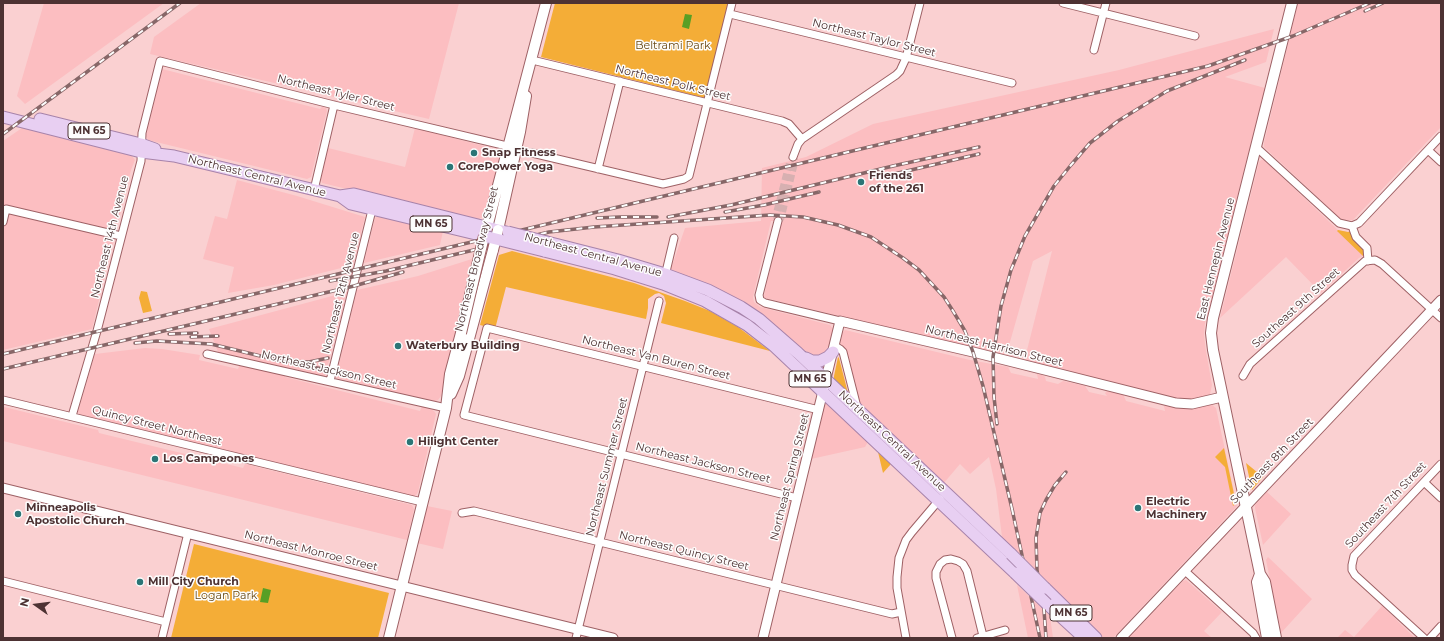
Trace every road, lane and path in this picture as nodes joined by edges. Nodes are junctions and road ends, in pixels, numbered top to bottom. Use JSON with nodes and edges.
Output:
{"nodes":[{"id":1,"x":546,"y":3,"type":"edge"},
{"id":2,"x":732,"y":3,"type":"edge"},
{"id":3,"x":920,"y":3,"type":"edge"},
{"id":4,"x":1063,"y":3,"type":"edge"},
{"id":5,"x":1106,"y":3,"type":"edge"},
{"id":6,"x":1292,"y":3,"type":"edge"},
{"id":7,"x":1103,"y":13,"type":"junction"},
{"id":8,"x":730,"y":14,"type":"junction"},
{"id":9,"x":1195,"y":36,"type":"dead end"},
{"id":10,"x":1094,"y":50,"type":"dead end"},
{"id":11,"x":906,"y":58,"type":"junction"},
{"id":12,"x":160,"y":61,"type":"joint"},
{"id":13,"x":531,"y":63,"type":"junction"},
{"id":14,"x":620,"y":81,"type":"junction"},
{"id":15,"x":1012,"y":83,"type":"dead end"},
{"id":16,"x":708,"y":103,"type":"junction"},
{"id":17,"x":334,"y":105,"type":"junction"},
{"id":18,"x":3,"y":110,"type":"edge"},
{"id":19,"x":3,"y":117,"type":"edge"},
{"id":20,"x":1441,"y":136,"type":"edge"},
{"id":21,"x":802,"y":139,"type":"junction"},
{"id":22,"x":507,"y":146,"type":"junction"},
{"id":23,"x":1256,"y":147,"type":"junction"},
{"id":24,"x":141,"y":148,"type":"junction"},
{"id":25,"x":1428,"y":150,"type":"junction"},
{"id":26,"x":532,"y":153,"type":"dead end"},
{"id":27,"x":793,"y":157,"type":"dead end"},
{"id":28,"x":1441,"y":162,"type":"edge"},
{"id":29,"x":598,"y":169,"type":"junction"},
{"id":30,"x":314,"y":190,"type":"junction"},
{"id":31,"x":340,"y":196,"type":"junction"},
{"id":32,"x":388,"y":208,"type":"junction"},
{"id":33,"x":372,"y":210,"type":"junction"},
{"id":34,"x":778,"y":221,"type":"tunnel mouth"},
{"id":35,"x":3,"y":222,"type":"edge"},
{"id":36,"x":1352,"y":226,"type":"junction"},
{"id":37,"x":485,"y":232,"type":"junction"},
{"id":38,"x":497,"y":234,"type":"junction"},
{"id":39,"x":121,"y":236,"type":"junction"},
{"id":40,"x":674,"y":238,"type":"dead end"},
{"id":41,"x":1368,"y":261,"type":"junction"},
{"id":42,"x":664,"y":279,"type":"junction"},
{"id":43,"x":1441,"y":300,"type":"edge"},
{"id":44,"x":659,"y":301,"type":"dead end"},
{"id":45,"x":1432,"y":310,"type":"junction"},
{"id":46,"x":1441,"y":318,"type":"edge"},
{"id":47,"x":840,"y":321,"type":"junction"},
{"id":48,"x":466,"y":334,"type":"junction"},
{"id":49,"x":834,"y":349,"type":"junction"},
{"id":50,"x":798,"y":353,"type":"junction"},
{"id":51,"x":206,"y":354,"type":"dead end"},
{"id":52,"x":643,"y":366,"type":"junction"},
{"id":53,"x":1243,"y":376,"type":"dead end"},
{"id":54,"x":827,"y":380,"type":"junction"},
{"id":55,"x":330,"y":381,"type":"junction"},
{"id":56,"x":824,"y":392,"type":"junction"},
{"id":57,"x":1222,"y":397,"type":"junction"},
{"id":58,"x":3,"y":400,"type":"edge"},
{"id":59,"x":446,"y":408,"type":"junction"},
{"id":60,"x":819,"y":410,"type":"junction"},
{"id":61,"x":857,"y":410,"type":"junction"},
{"id":62,"x":464,"y":415,"type":"joint"},
{"id":63,"x":72,"y":416,"type":"junction"},
{"id":64,"x":621,"y":454,"type":"junction"},
{"id":65,"x":1441,"y":464,"type":"edge"},
{"id":66,"x":1424,"y":482,"type":"junction"},
{"id":67,"x":3,"y":488,"type":"edge"},
{"id":68,"x":943,"y":496,"type":"junction"},
{"id":69,"x":797,"y":498,"type":"junction"},
{"id":70,"x":1441,"y":498,"type":"edge"},
{"id":71,"x":422,"y":502,"type":"junction"},
{"id":72,"x":1245,"y":507,"type":"junction"},
{"id":73,"x":462,"y":513,"type":"dead end"},
{"id":74,"x":188,"y":533,"type":"junction"},
{"id":75,"x":600,"y":541,"type":"junction"},
{"id":76,"x":1185,"y":571,"type":"junction"},
{"id":77,"x":1260,"y":574,"type":"junction"},
{"id":78,"x":3,"y":581,"type":"edge"},
{"id":79,"x":776,"y":584,"type":"junction"},
{"id":80,"x":401,"y":586,"type":"junction"},
{"id":81,"x":901,"y":612,"type":"junction"},
{"id":82,"x":166,"y":622,"type":"junction"},
{"id":83,"x":1441,"y":626,"type":"edge"},
{"id":84,"x":1005,"y":630,"type":"dead end"},
{"id":85,"x":577,"y":634,"type":"edge"},
{"id":86,"x":1254,"y":636,"type":"edge"},
{"id":87,"x":980,"y":637,"type":"edge"},
{"id":88,"x":162,"y":638,"type":"edge"},
{"id":89,"x":389,"y":638,"type":"edge"},
{"id":90,"x":613,"y":638,"type":"edge"},
{"id":91,"x":763,"y":638,"type":"edge"},
{"id":92,"x":906,"y":638,"type":"edge"},
{"id":93,"x":952,"y":638,"type":"edge"},
{"id":94,"x":1084,"y":638,"type":"edge"},
{"id":95,"x":1096,"y":638,"type":"edge"},
{"id":96,"x":1121,"y":638,"type":"edge"},
{"id":97,"x":1267,"y":638,"type":"edge"},
{"id":98,"x":1276,"y":638,"type":"edge"},
{"id":99,"x":1424,"y":638,"type":"edge"},
{"id":100,"x":1430,"y":638,"type":"edge"}],
"edges":[{"from":1,"to":13,"type":"main road","name":"Northeast Broadway Street"},
{"from":2,"to":8,"type":"street"},
{"from":3,"to":11,"type":"street"},
{"from":4,"to":7,"type":"street"},
{"from":5,"to":7,"type":"street"},
{"from":6,"to":23,"type":"main road","name":"East Hennepin Avenue"},
{"from":7,"to":9,"type":"street"},
{"from":7,"to":10,"type":"street"},
{"from":8,"to":11,"type":"street","name":"Northeast Taylor Street"},
{"from":8,"to":16,"type":"street"},
{"from":11,"to":15,"type":"street","name":"Northeast Taylor Street"},
{"from":11,"to":21,"type":"street"},
{"from":12,"to":17,"type":"street","name":"Northeast Tyler Street"},
{"from":12,"to":24,"type":"street","name":"Northeast 14th Avenue"},
{"from":13,"to":14,"type":"street","name":"Northeast Polk Street"},
{"from":13,"to":22,"type":"main road","name":"Northeast Broadway Street"},
{"from":13,"to":38,"type":"main road","name":"Northeast Broadway Street"},
{"from":14,"to":16,"type":"street","name":"Northeast Polk Street"},
{"from":14,"to":29,"type":"street"},
{"from":16,"to":21,"type":"street","name":"Northeast Polk Street"},
{"from":16,"to":29,"type":"street"},
{"from":17,"to":22,"type":"street","name":"Northeast Tyler Street"},
{"from":17,"to":30,"type":"street"},
{"from":18,"to":24,"type":"main road","name":"Northeast Central Avenue","number":"MN 65"},
{"from":19,"to":24,"type":"main road","name":"Northeast Central Avenue","number":"MN 65"},
{"from":20,"to":25,"type":"street"},
{"from":21,"to":27,"type":"street"},
{"from":22,"to":37,"type":"main road","name":"Northeast Broadway Street"},
{"from":23,"to":36,"type":"street"},
{"from":23,"to":57,"type":"main road","name":"East Hennepin Avenue"},
{"from":24,"to":30,"type":"main road","name":"Northeast Central Avenue","number":"MN 65"},
{"from":24,"to":39,"type":"street","name":"Northeast 14th Avenue"},
{"from":25,"to":28,"type":"street"},
{"from":25,"to":36,"type":"street"},
{"from":26,"to":29,"type":"street"},
{"from":30,"to":31,"type":"main road","name":"Northeast Central Avenue","number":"MN 65"},
{"from":31,"to":32,"type":"main road","name":"Northeast Central Avenue","number":"MN 65"},
{"from":31,"to":33,"type":"main road","name":"Northeast Central Avenue","number":"MN 65"},
{"from":32,"to":33,"type":"main road","name":"Northeast Central Avenue","number":"MN 65"},
{"from":32,"to":37,"type":"main road","name":"Northeast Central Avenue","number":"MN 65"},
{"from":33,"to":55,"type":"street","name":"Northeast 12th Avenue"},
{"from":34,"to":47,"type":"street","name":"Northeast Harrison Street"},
{"from":35,"to":39,"type":"street"},
{"from":36,"to":41,"type":"street"},
{"from":37,"to":38,"type":"main road","name":"Northeast Central Avenue","number":"MN 65","bridge":true},
{"from":37,"to":48,"type":"main road","name":"Northeast Broadway Street","bridge":true},
{"from":38,"to":42,"type":"main road","name":"Northeast Central Avenue","number":"MN 65","bridge":true},
{"from":38,"to":48,"type":"main road","name":"Northeast Broadway Street","bridge":true},
{"from":39,"to":63,"type":"street","name":"Northeast 14th Avenue"},
{"from":40,"to":42,"type":"street"},
{"from":41,"to":45,"type":"street"},
{"from":41,"to":53,"type":"street","name":"Southeast 9th Street"},
{"from":42,"to":50,"type":"main road","name":"Northeast Central Avenue","number":"MN 65"},
{"from":42,"to":56,"type":"main road","name":"Northeast Central Avenue","number":"MN 65"},
{"from":43,"to":45,"type":"street","name":"Southeast 8th Street"},
{"from":44,"to":52,"type":"street","name":"Northeast Summer Street"},
{"from":45,"to":46,"type":"street"},
{"from":45,"to":72,"type":"street","name":"Southeast 8th Street"},
{"from":47,"to":49,"type":"street","name":"Northeast Spring Street"},
{"from":47,"to":57,"type":"street","name":"Northeast Harrison Street"},
{"from":48,"to":59,"type":"main road","name":"Northeast Broadway Street"},
{"from":49,"to":50,"type":"main road"},
{"from":49,"to":54,"type":"street","name":"Northeast Spring Street"},
{"from":49,"to":61,"type":"street"},
{"from":50,"to":54,"type":"main road","name":"Northeast Central Avenue","number":"MN 65"},
{"from":51,"to":55,"type":"street","name":"Northeast Jackson Street"},
{"from":52,"to":60,"type":"street","name":"Northeast Van Buren Street"},
{"from":52,"to":62,"type":"street","name":"Northeast Van Buren Street"},
{"from":52,"to":64,"type":"street","name":"Northeast Summer Street"},
{"from":54,"to":56,"type":"street","name":"Northeast Spring Street"},
{"from":54,"to":61,"type":"main road","name":"Northeast Central Avenue","number":"MN 65"},
{"from":55,"to":59,"type":"street","name":"Northeast Jackson Street"},
{"from":56,"to":60,"type":"street","name":"Northeast Spring Street"},
{"from":56,"to":68,"type":"main road","name":"Northeast Central Avenue","number":"MN 65"},
{"from":57,"to":72,"type":"main road","name":"East Hennepin Avenue"},
{"from":58,"to":63,"type":"street","name":"Quincy Street Northeast"},
{"from":59,"to":71,"type":"main road","name":"Northeast Broadway Street"},
{"from":60,"to":69,"type":"street","name":"Northeast Spring Street"},
{"from":61,"to":68,"type":"main road","name":"Northeast Central Avenue","number":"MN 65"},
{"from":62,"to":64,"type":"street","name":"Northeast Jackson Street"},
{"from":63,"to":71,"type":"street","name":"Quincy Street Northeast"},
{"from":64,"to":69,"type":"street","name":"Northeast Jackson Street"},
{"from":64,"to":75,"type":"street","name":"Northeast Summer Street"},
{"from":65,"to":66,"type":"street","name":"Southeast 7th Street"},
{"from":66,"to":70,"type":"street"},
{"from":66,"to":99,"type":"street","name":"Southeast 7th Street"},
{"from":67,"to":74,"type":"street","name":"Northeast Monroe Street"},
{"from":68,"to":81,"type":"street"},
{"from":68,"to":94,"type":"main road","name":"Northeast Central Avenue","number":"MN 65","bridge":true},
{"from":68,"to":95,"type":"main road","name":"Northeast Central Avenue","number":"MN 65","bridge":true},
{"from":69,"to":79,"type":"street","name":"Northeast Spring Street"},
{"from":71,"to":80,"type":"main road","name":"Northeast Broadway Street"},
{"from":72,"to":76,"type":"street","name":"Southeast 8th Street"},
{"from":72,"to":77,"type":"main road","name":"East Hennepin Avenue"},
{"from":73,"to":75,"type":"street","name":"Northeast Quincy Street"},
{"from":74,"to":80,"type":"street","name":"Northeast Monroe Street"},
{"from":74,"to":82,"type":"street"},
{"from":75,"to":79,"type":"street","name":"Northeast Quincy Street"},
{"from":75,"to":85,"type":"street","name":"Northeast Summer Street"},
{"from":76,"to":86,"type":"street"},
{"from":76,"to":96,"type":"street","name":"Southeast 8th Street"},
{"from":77,"to":97,"type":"main road"},
{"from":77,"to":98,"type":"main road","name":"East Hennepin Avenue"},
{"from":78,"to":82,"type":"street"},
{"from":79,"to":81,"type":"street","name":"Northeast Quincy Street"},
{"from":79,"to":91,"type":"street","name":"Northeast Spring Street"},
{"from":80,"to":85,"type":"street","name":"Northeast Monroe Street"},
{"from":80,"to":89,"type":"main road","name":"Northeast Broadway Street"},
{"from":81,"to":92,"type":"street"},
{"from":82,"to":88,"type":"street"},
{"from":83,"to":100,"type":"street"},
{"from":84,"to":87,"type":"street"},
{"from":85,"to":90,"type":"street","name":"Northeast Monroe Street"},
{"from":87,"to":93,"type":"street"}]}
